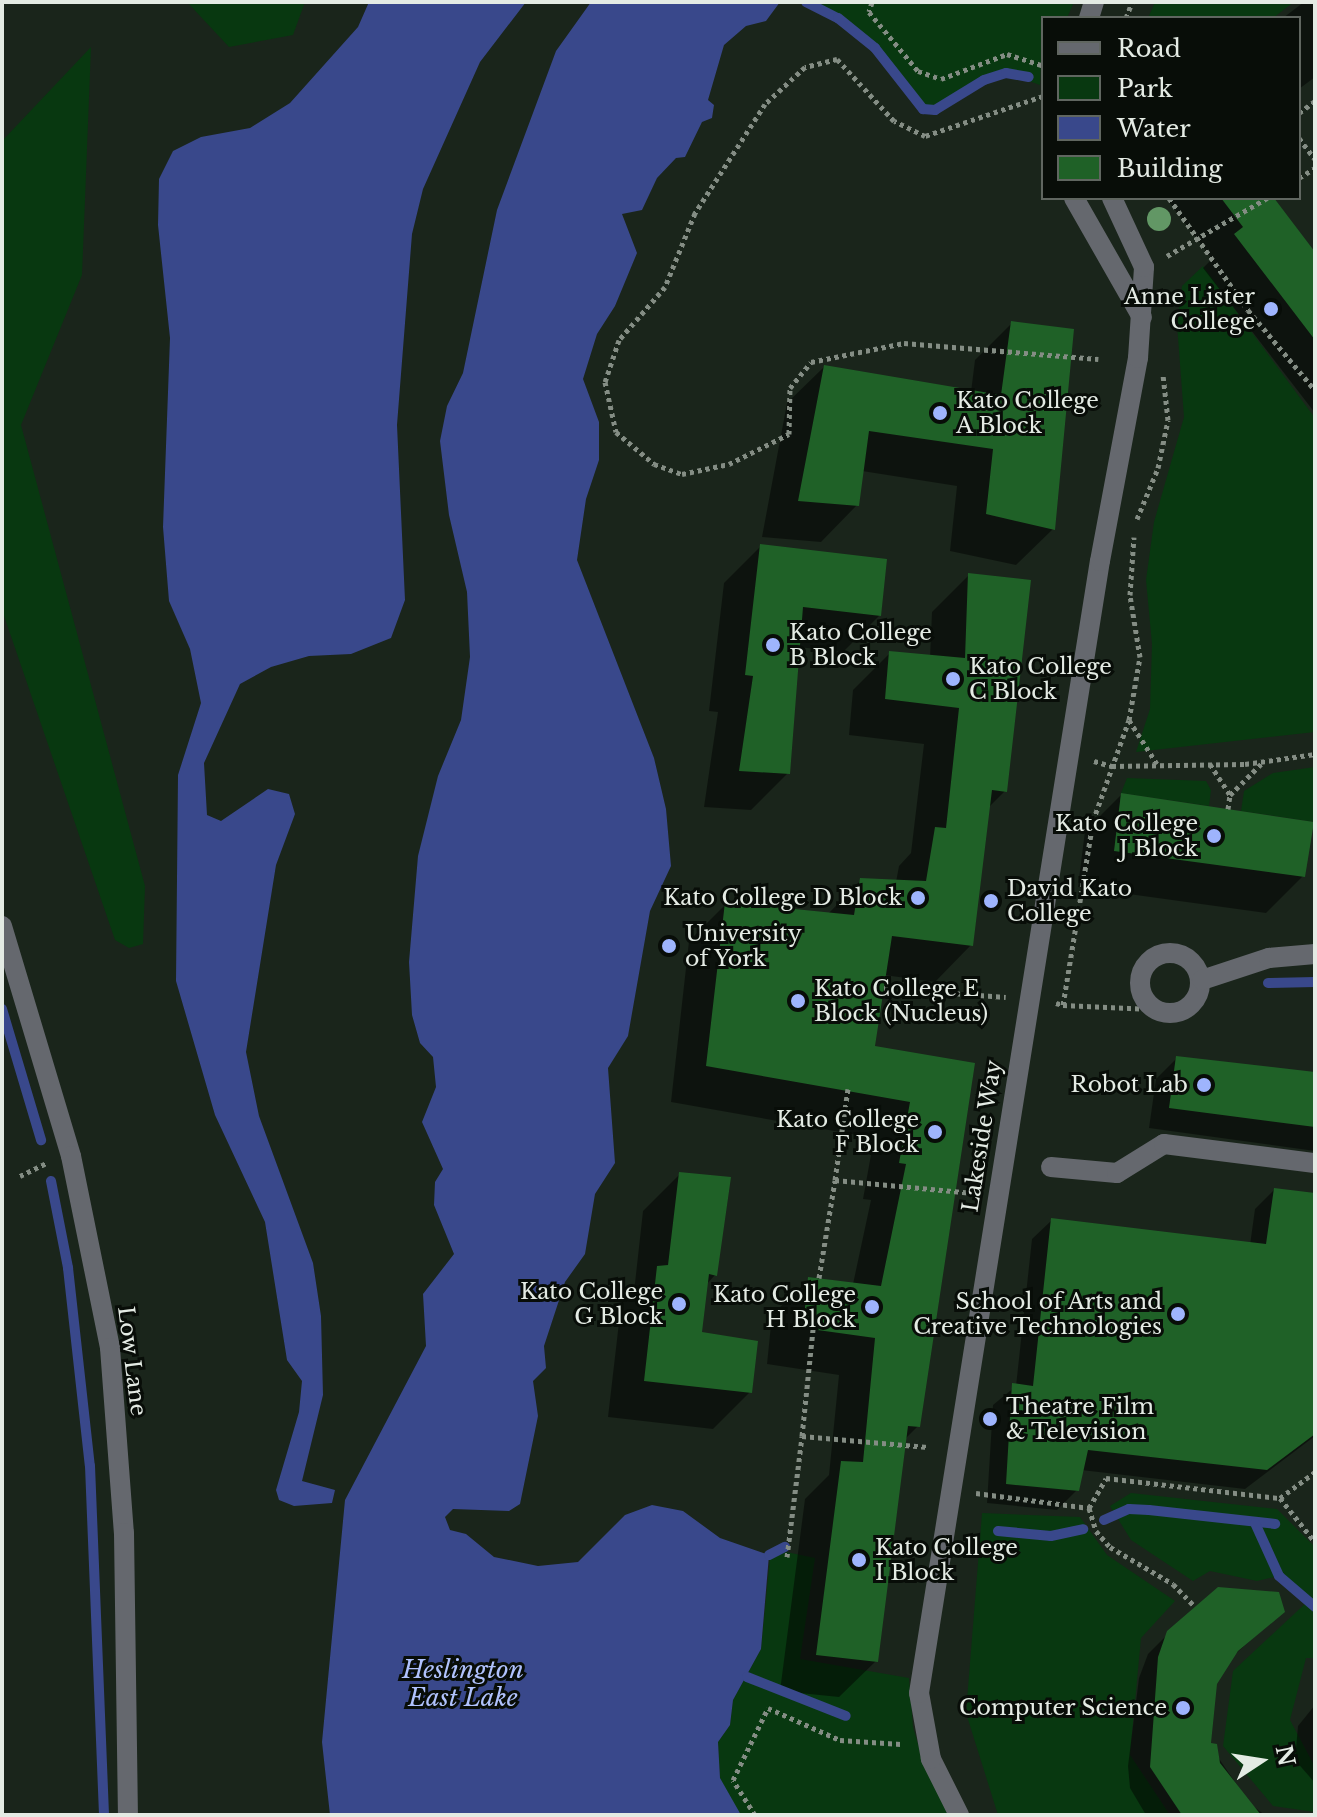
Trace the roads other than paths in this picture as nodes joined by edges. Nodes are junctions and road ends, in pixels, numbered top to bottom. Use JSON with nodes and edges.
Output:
{"nodes":[{"id":1,"x":1075,"y":200,"type":"edge"},
{"id":2,"x":1113,"y":200,"type":"edge"},
{"id":3,"x":1142,"y":317,"type":"junction"},
{"id":4,"x":2,"y":926,"type":"edge"},
{"id":5,"x":1315,"y":954,"type":"edge"},
{"id":6,"x":1202,"y":980,"type":"junction"},
{"id":7,"x":1315,"y":1163,"type":"edge"},
{"id":8,"x":1051,"y":1167,"type":"dead end"},
{"id":9,"x":128,"y":1815,"type":"edge"},
{"id":10,"x":959,"y":1815,"type":"edge"}],
"edges":[{"from":1,"to":3,"type":"street"},
{"from":2,"to":3,"type":"street","name":"Lakeside Way"},
{"from":3,"to":10,"type":"street","name":"Lakeside Way"},
{"from":4,"to":9,"type":"street","name":"Low Lane"},
{"from":5,"to":6,"type":"street"},
{"from":6,"to":6,"type":"street"},
{"from":7,"to":8,"type":"street"}]}
